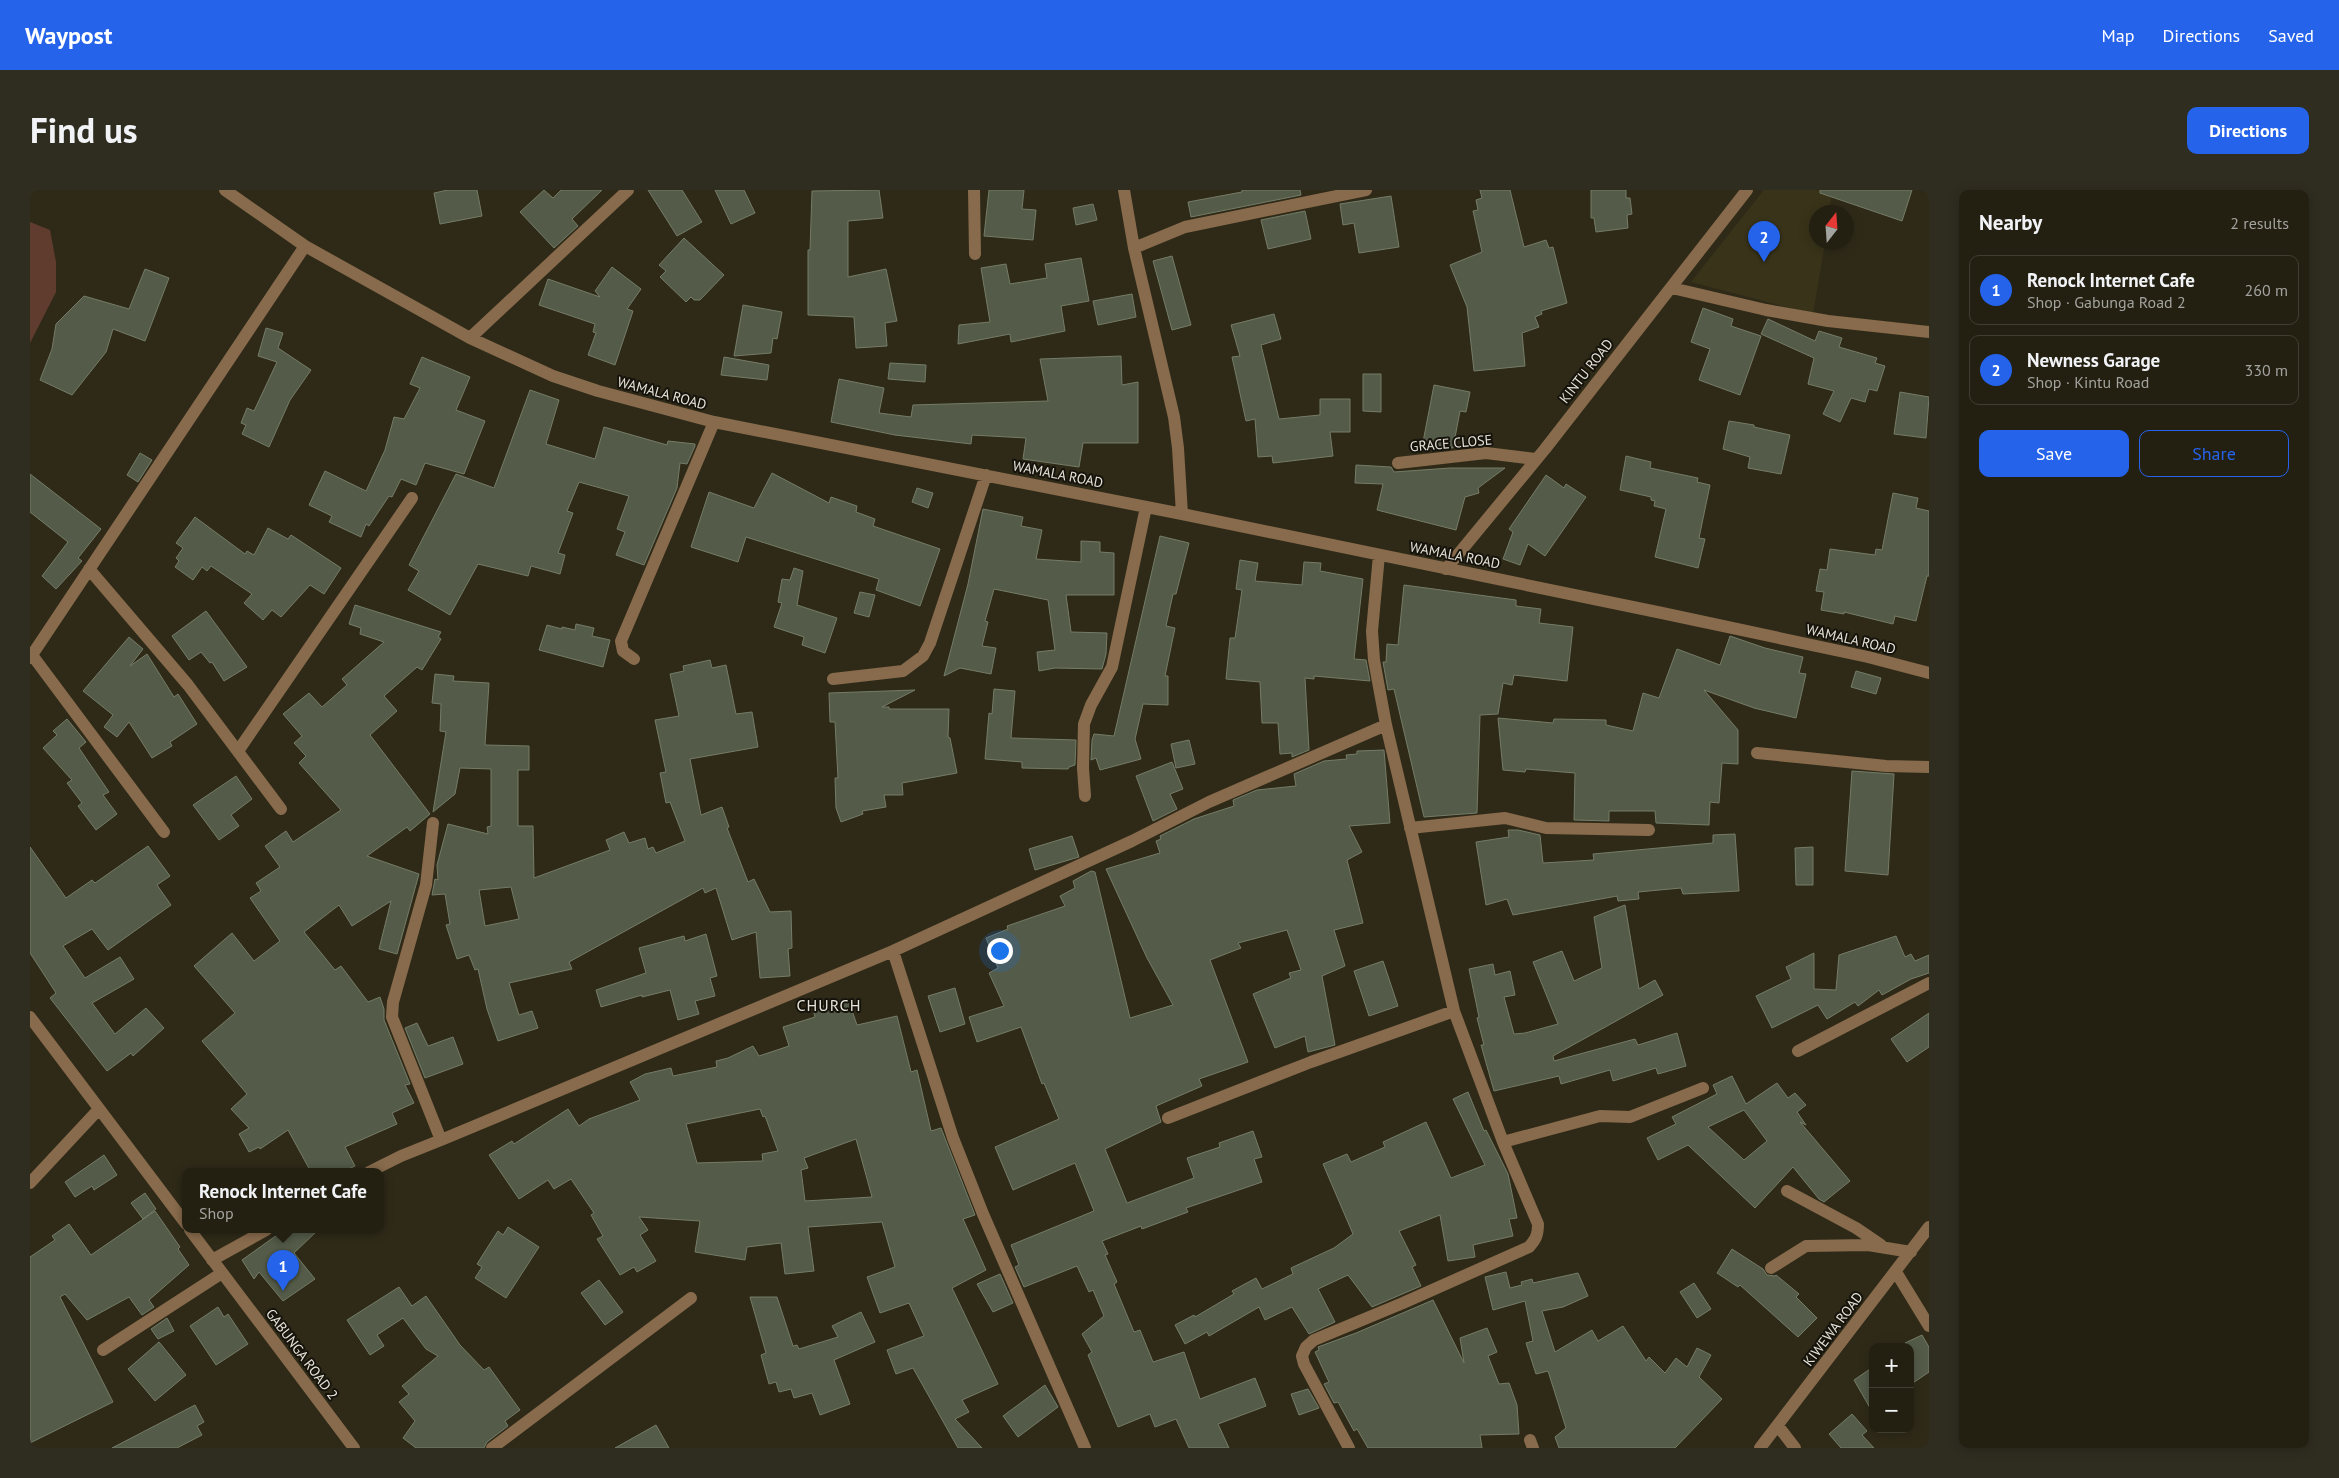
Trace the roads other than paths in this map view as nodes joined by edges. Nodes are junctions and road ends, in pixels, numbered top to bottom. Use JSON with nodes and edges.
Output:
{"nodes":[{"id":1,"x":225,"y":190,"type":"edge"},
{"id":2,"x":628,"y":190,"type":"edge"},
{"id":3,"x":974,"y":190,"type":"edge"},
{"id":4,"x":1124,"y":190,"type":"edge"},
{"id":5,"x":1366,"y":190,"type":"edge"},
{"id":6,"x":1747,"y":190,"type":"edge"},
{"id":7,"x":305,"y":246,"type":"junction"},
{"id":8,"x":1134,"y":248,"type":"junction"},
{"id":9,"x":975,"y":254,"type":"dead end"},
{"id":10,"x":1672,"y":288,"type":"junction"},
{"id":11,"x":1929,"y":332,"type":"edge"},
{"id":12,"x":470,"y":338,"type":"junction"},
{"id":13,"x":714,"y":422,"type":"junction"},
{"id":14,"x":1535,"y":459,"type":"junction"},
{"id":15,"x":1398,"y":463,"type":"dead end"},
{"id":16,"x":986,"y":475,"type":"junction"},
{"id":17,"x":412,"y":498,"type":"dead end"},
{"id":18,"x":1146,"y":507,"type":"junction"},
{"id":19,"x":1182,"y":514,"type":"junction"},
{"id":20,"x":1379,"y":555,"type":"junction"},
{"id":21,"x":1446,"y":569,"type":"junction"},
{"id":22,"x":89,"y":570,"type":"junction"},
{"id":23,"x":31,"y":656,"type":"edge"},
{"id":24,"x":634,"y":659,"type":"dead end"},
{"id":25,"x":1929,"y":673,"type":"edge"},
{"id":26,"x":833,"y":680,"type":"dead end"},
{"id":27,"x":1386,"y":725,"type":"junction"},
{"id":28,"x":238,"y":751,"type":"junction"},
{"id":29,"x":1757,"y":753,"type":"dead end"},
{"id":30,"x":1929,"y":767,"type":"edge"},
{"id":31,"x":1085,"y":796,"type":"dead end"},
{"id":32,"x":281,"y":809,"type":"dead end"},
{"id":33,"x":433,"y":823,"type":"dead end"},
{"id":34,"x":1410,"y":828,"type":"junction"},
{"id":35,"x":1649,"y":830,"type":"dead end"},
{"id":36,"x":164,"y":832,"type":"dead end"},
{"id":37,"x":893,"y":951,"type":"junction"},
{"id":38,"x":1929,"y":983,"type":"edge"},
{"id":39,"x":1454,"y":1011,"type":"junction"},
{"id":40,"x":30,"y":1017,"type":"edge"},
{"id":41,"x":1798,"y":1052,"type":"dead end"},
{"id":42,"x":1702,"y":1088,"type":"dead end"},
{"id":43,"x":99,"y":1109,"type":"junction"},
{"id":44,"x":1168,"y":1118,"type":"dead end"},
{"id":45,"x":441,"y":1140,"type":"junction"},
{"id":46,"x":1503,"y":1142,"type":"junction"},
{"id":47,"x":377,"y":1168,"type":"edge"},
{"id":48,"x":30,"y":1183,"type":"edge"},
{"id":49,"x":1787,"y":1191,"type":"dead end"},
{"id":50,"x":182,"y":1219,"type":"edge"},
{"id":51,"x":1929,"y":1227,"type":"edge"},
{"id":52,"x":192,"y":1233,"type":"edge"},
{"id":53,"x":261,"y":1233,"type":"edge"},
{"id":54,"x":1885,"y":1248,"type":"junction"},
{"id":55,"x":1911,"y":1252,"type":"junction"},
{"id":56,"x":212,"y":1260,"type":"junction"},
{"id":57,"x":1771,"y":1268,"type":"dead end"},
{"id":58,"x":1896,"y":1272,"type":"junction"},
{"id":59,"x":222,"y":1273,"type":"junction"},
{"id":60,"x":691,"y":1298,"type":"dead end"},
{"id":61,"x":1929,"y":1326,"type":"edge"},
{"id":62,"x":103,"y":1350,"type":"dead end"},
{"id":63,"x":1778,"y":1426,"type":"junction"},
{"id":64,"x":354,"y":1448,"type":"edge"},
{"id":65,"x":492,"y":1448,"type":"edge"},
{"id":66,"x":1084,"y":1448,"type":"edge"},
{"id":67,"x":1349,"y":1448,"type":"edge"},
{"id":68,"x":1760,"y":1448,"type":"edge"},
{"id":69,"x":1795,"y":1448,"type":"edge"}],
"edges":[{"from":1,"to":7,"type":"street","name":"WAMALA ROAD"},
{"from":2,"to":12,"type":"street"},
{"from":3,"to":9,"type":"street"},
{"from":4,"to":8,"type":"street"},
{"from":5,"to":8,"type":"street"},
{"from":6,"to":10,"type":"street","name":"KINTU ROAD"},
{"from":7,"to":12,"type":"street","name":"WAMALA ROAD"},
{"from":7,"to":22,"type":"street"},
{"from":8,"to":19,"type":"street"},
{"from":10,"to":11,"type":"street"},
{"from":10,"to":14,"type":"street","name":"KINTU ROAD"},
{"from":12,"to":13,"type":"street","name":"WAMALA ROAD"},
{"from":13,"to":16,"type":"street","name":"WAMALA ROAD"},
{"from":13,"to":24,"type":"street"},
{"from":14,"to":15,"type":"street","name":"GRACE CLOSE"},
{"from":14,"to":21,"type":"street","name":"KINTU ROAD"},
{"from":16,"to":18,"type":"street","name":"WAMALA ROAD"},
{"from":16,"to":26,"type":"street"},
{"from":17,"to":28,"type":"street"},
{"from":18,"to":19,"type":"street","name":"WAMALA ROAD"},
{"from":18,"to":31,"type":"street"},
{"from":19,"to":20,"type":"street","name":"WAMALA ROAD"},
{"from":20,"to":21,"type":"street","name":"WAMALA ROAD"},
{"from":20,"to":27,"type":"street"},
{"from":21,"to":25,"type":"street","name":"WAMALA ROAD"},
{"from":22,"to":23,"type":"street"},
{"from":22,"to":28,"type":"street"},
{"from":23,"to":36,"type":"street"},
{"from":27,"to":34,"type":"street"},
{"from":27,"to":37,"type":"street"},
{"from":28,"to":32,"type":"street"},
{"from":29,"to":30,"type":"street"},
{"from":33,"to":45,"type":"street"},
{"from":34,"to":35,"type":"street"},
{"from":34,"to":39,"type":"street"},
{"from":37,"to":45,"type":"street"},
{"from":37,"to":66,"type":"street"},
{"from":38,"to":41,"type":"street"},
{"from":39,"to":44,"type":"street"},
{"from":39,"to":46,"type":"street"},
{"from":40,"to":43,"type":"street"},
{"from":42,"to":46,"type":"street"},
{"from":43,"to":48,"type":"street"},
{"from":43,"to":50,"type":"street"},
{"from":45,"to":47,"type":"street"},
{"from":46,"to":67,"type":"street"},
{"from":49,"to":54,"type":"street"},
{"from":51,"to":55,"type":"street","name":"KIWEWA ROAD"},
{"from":52,"to":56,"type":"street","name":"GABUNGA ROAD 2"},
{"from":53,"to":56,"type":"street"},
{"from":54,"to":55,"type":"street"},
{"from":54,"to":57,"type":"street"},
{"from":55,"to":58,"type":"street","name":"KIWEWA ROAD"},
{"from":56,"to":59,"type":"street","name":"GABUNGA ROAD 2"},
{"from":58,"to":61,"type":"street"},
{"from":58,"to":63,"type":"street","name":"KIWEWA ROAD"},
{"from":59,"to":62,"type":"street"},
{"from":59,"to":64,"type":"street","name":"GABUNGA ROAD 2"},
{"from":60,"to":65,"type":"street"},
{"from":63,"to":68,"type":"street","name":"KIWEWA ROAD"},
{"from":63,"to":69,"type":"street"}]}
